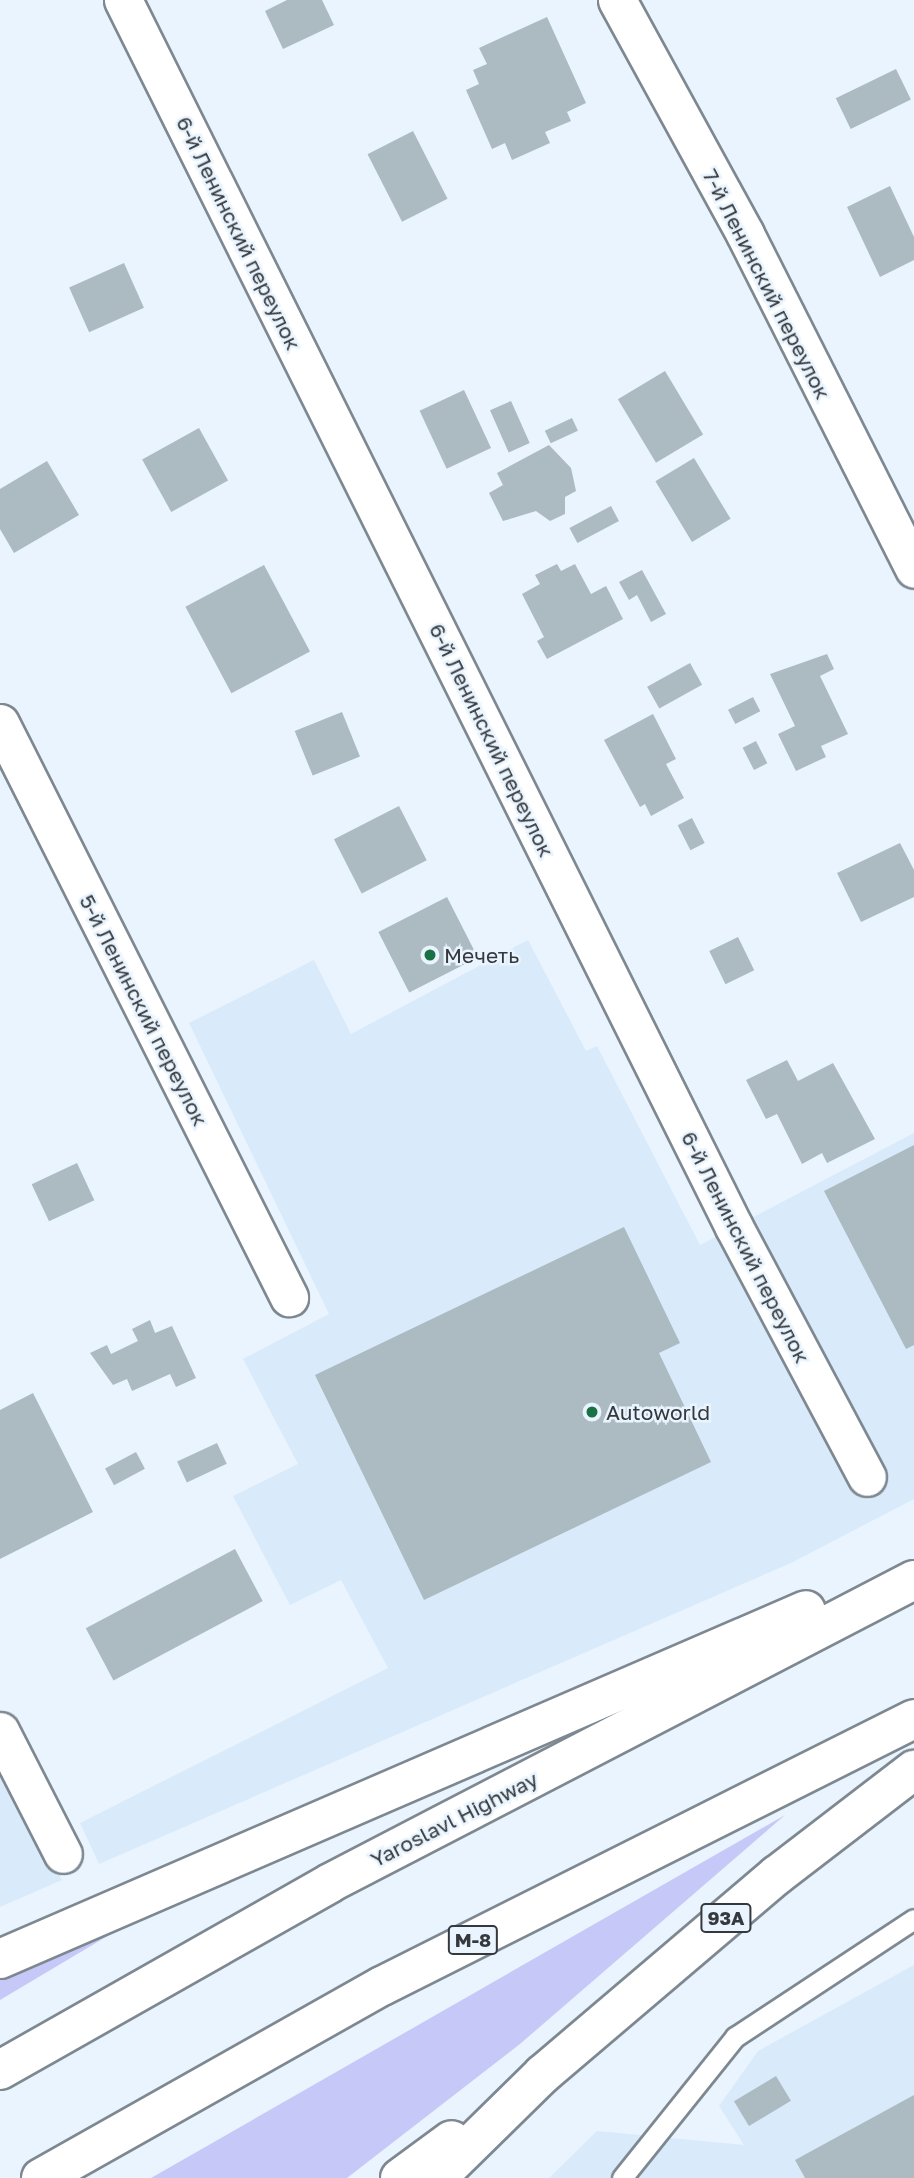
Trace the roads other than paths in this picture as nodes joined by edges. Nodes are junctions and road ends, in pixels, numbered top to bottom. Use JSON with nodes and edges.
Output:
{"nodes":[{"id":1,"x":123,"y":0,"type":"edge"},
{"id":2,"x":617,"y":0,"type":"edge"},
{"id":3,"x":914,"y":569,"type":"edge"},
{"id":4,"x":0,"y":723,"type":"edge"},
{"id":5,"x":289,"y":1297,"type":"dead end"},
{"id":6,"x":867,"y":1477,"type":"dead end"},
{"id":7,"x":914,"y":1563,"type":"edge"},
{"id":8,"x":914,"y":1580,"type":"edge"},
{"id":9,"x":914,"y":1719,"type":"edge"},
{"id":10,"x":0,"y":1731,"type":"edge"},
{"id":11,"x":914,"y":1770,"type":"edge"},
{"id":12,"x":62,"y":1854,"type":"dead end"},
{"id":13,"x":914,"y":1919,"type":"edge"},
{"id":14,"x":0,"y":1959,"type":"edge"},
{"id":15,"x":0,"y":2070,"type":"edge"},
{"id":16,"x":543,"y":2074,"type":"junction"},
{"id":17,"x":626,"y":2176,"type":"edge"},
{"id":18,"x":41,"y":2178,"type":"edge"},
{"id":19,"x":400,"y":2178,"type":"edge"},
{"id":20,"x":437,"y":2178,"type":"edge"}],
"edges":[{"from":1,"to":6,"type":"street","name":"6-й Ленинский переулок"},
{"from":2,"to":3,"type":"street","name":"7-й Ленинский переулок"},
{"from":4,"to":5,"type":"street","name":"5-й Ленинский переулок"},
{"from":7,"to":14,"type":"main road"},
{"from":8,"to":15,"type":"main road","name":"Yaroslavl Highway"},
{"from":9,"to":18,"type":"main road","number":"М-8"},
{"from":10,"to":12,"type":"street"},
{"from":11,"to":16,"type":"main road","number":"93A"},
{"from":13,"to":17,"type":"lane"},
{"from":16,"to":19,"type":"main road","number":"93A"},
{"from":16,"to":20,"type":"main road","number":"93A"}]}
